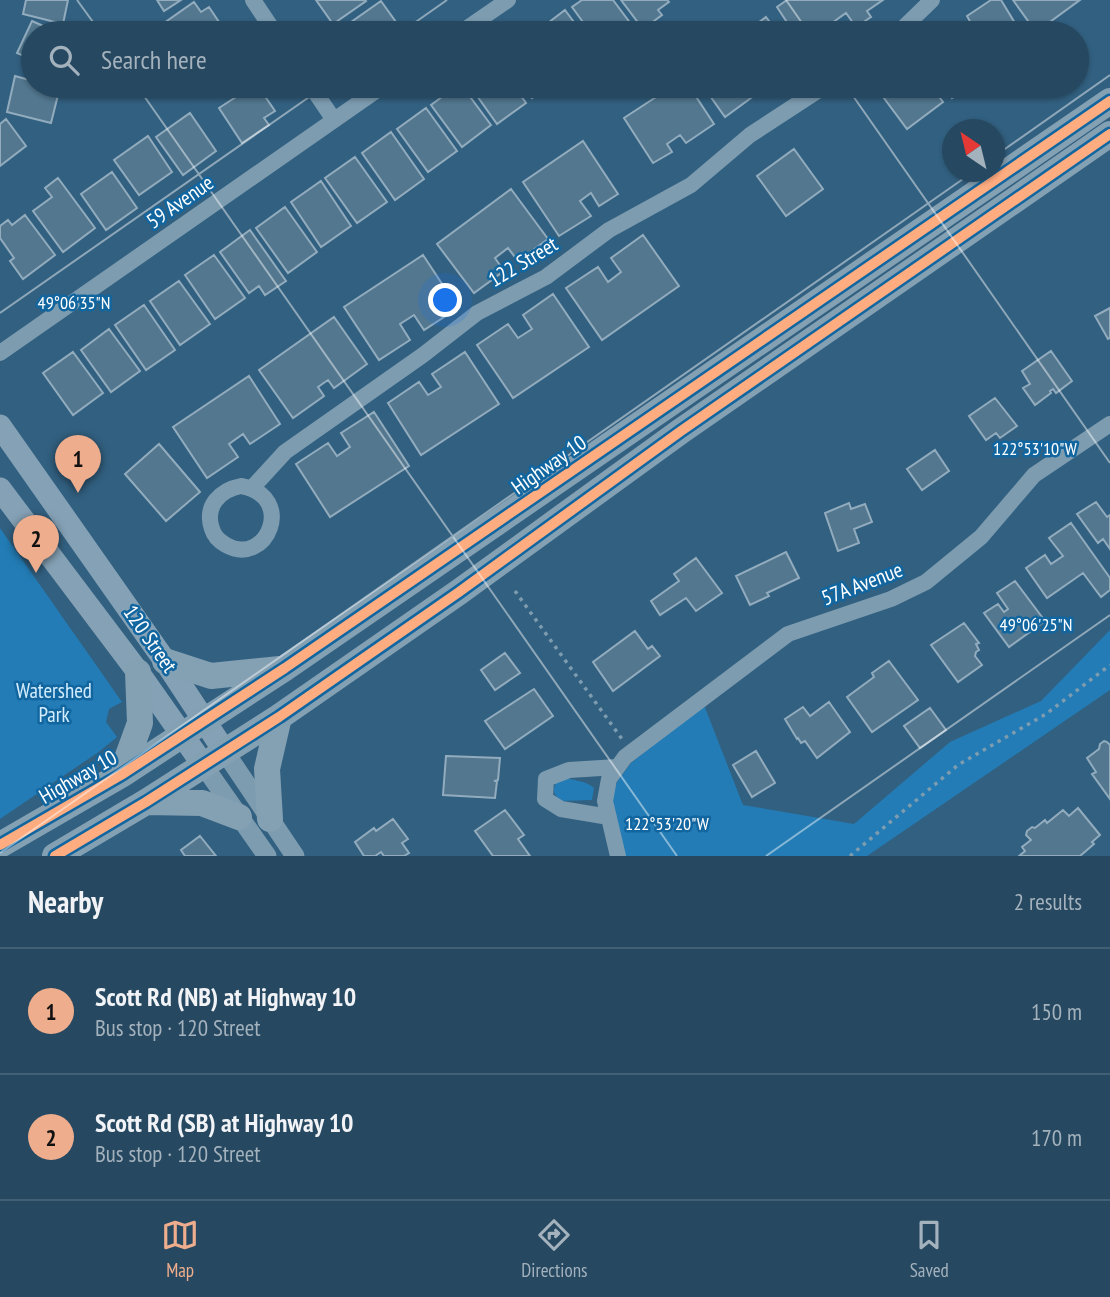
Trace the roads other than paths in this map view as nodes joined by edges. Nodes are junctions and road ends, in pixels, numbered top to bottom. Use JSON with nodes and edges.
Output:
{"nodes":[{"id":1,"x":253,"y":0,"type":"edge"},
{"id":2,"x":508,"y":0,"type":"edge"},
{"id":3,"x":932,"y":0,"type":"edge"},
{"id":4,"x":267,"y":21,"type":"edge"},
{"id":5,"x":477,"y":21,"type":"edge"},
{"id":6,"x":910,"y":21,"type":"edge"},
{"id":7,"x":319,"y":98,"type":"edge"},
{"id":8,"x":366,"y":98,"type":"edge"},
{"id":9,"x":807,"y":98,"type":"edge"},
{"id":10,"x":1110,"y":101,"type":"edge"},
{"id":11,"x":334,"y":120,"type":"junction"},
{"id":12,"x":1110,"y":134,"type":"edge"},
{"id":13,"x":0,"y":353,"type":"edge"},
{"id":14,"x":1110,"y":424,"type":"edge"},
{"id":15,"x":0,"y":426,"type":"edge"},
{"id":16,"x":252,"y":488,"type":"junction"},
{"id":17,"x":0,"y":489,"type":"edge"},
{"id":18,"x":165,"y":661,"type":"junction"},
{"id":19,"x":285,"y":668,"type":"junction"},
{"id":20,"x":138,"y":672,"type":"junction"},
{"id":21,"x":279,"y":717,"type":"junction"},
{"id":22,"x":205,"y":721,"type":"junction"},
{"id":23,"x":183,"y":736,"type":"junction"},
{"id":24,"x":215,"y":759,"type":"junction"},
{"id":25,"x":617,"y":768,"type":"junction"},
{"id":26,"x":121,"y":775,"type":"junction"},
{"id":27,"x":146,"y":802,"type":"junction"},
{"id":28,"x":239,"y":817,"type":"junction"},
{"id":29,"x":609,"y":817,"type":"junction"},
{"id":30,"x":270,"y":818,"type":"junction"},
{"id":31,"x":0,"y":845,"type":"edge"},
{"id":32,"x":55,"y":856,"type":"edge"},
{"id":33,"x":267,"y":856,"type":"edge"},
{"id":34,"x":295,"y":856,"type":"edge"},
{"id":35,"x":618,"y":856,"type":"edge"}],
"edges":[{"from":1,"to":4,"type":"street"},
{"from":2,"to":5,"type":"street"},
{"from":3,"to":6,"type":"street"},
{"from":7,"to":11,"type":"street"},
{"from":8,"to":11,"type":"street","name":"59 Avenue"},
{"from":9,"to":16,"type":"street","name":"122 Street"},
{"from":10,"to":19,"type":"highway","name":"Highway 10"},
{"from":11,"to":13,"type":"street","name":"59 Avenue"},
{"from":12,"to":21,"type":"highway"},
{"from":14,"to":25,"type":"street","name":"57A Avenue"},
{"from":15,"to":18,"type":"main road","name":"120 Street"},
{"from":16,"to":16,"type":"street"},
{"from":17,"to":20,"type":"main road","name":"120 Street"},
{"from":18,"to":19,"type":"highway"},
{"from":18,"to":22,"type":"main road","name":"120 Street"},
{"from":19,"to":22,"type":"highway","name":"Highway 10"},
{"from":20,"to":23,"type":"main road","name":"120 Street"},
{"from":20,"to":26,"type":"highway"},
{"from":21,"to":24,"type":"highway"},
{"from":21,"to":30,"type":"highway"},
{"from":22,"to":23,"type":"highway","name":"Highway 10"},
{"from":22,"to":24,"type":"main road","name":"120 Street"},
{"from":23,"to":24,"type":"main road","name":"120 Street"},
{"from":23,"to":26,"type":"highway","name":"Highway 10"},
{"from":24,"to":27,"type":"highway"},
{"from":24,"to":28,"type":"street","name":"120 Street"},
{"from":24,"to":30,"type":"street","name":"120 Street"},
{"from":25,"to":29,"type":"street","name":"57A Avenue"},
{"from":25,"to":29,"type":"street"},
{"from":26,"to":31,"type":"highway","name":"Highway 10"},
{"from":27,"to":28,"type":"highway"},
{"from":27,"to":32,"type":"highway"},
{"from":28,"to":33,"type":"street","name":"120 Street"},
{"from":29,"to":35,"type":"street","name":"57A Avenue"},
{"from":30,"to":34,"type":"street","name":"120 Street"}]}
